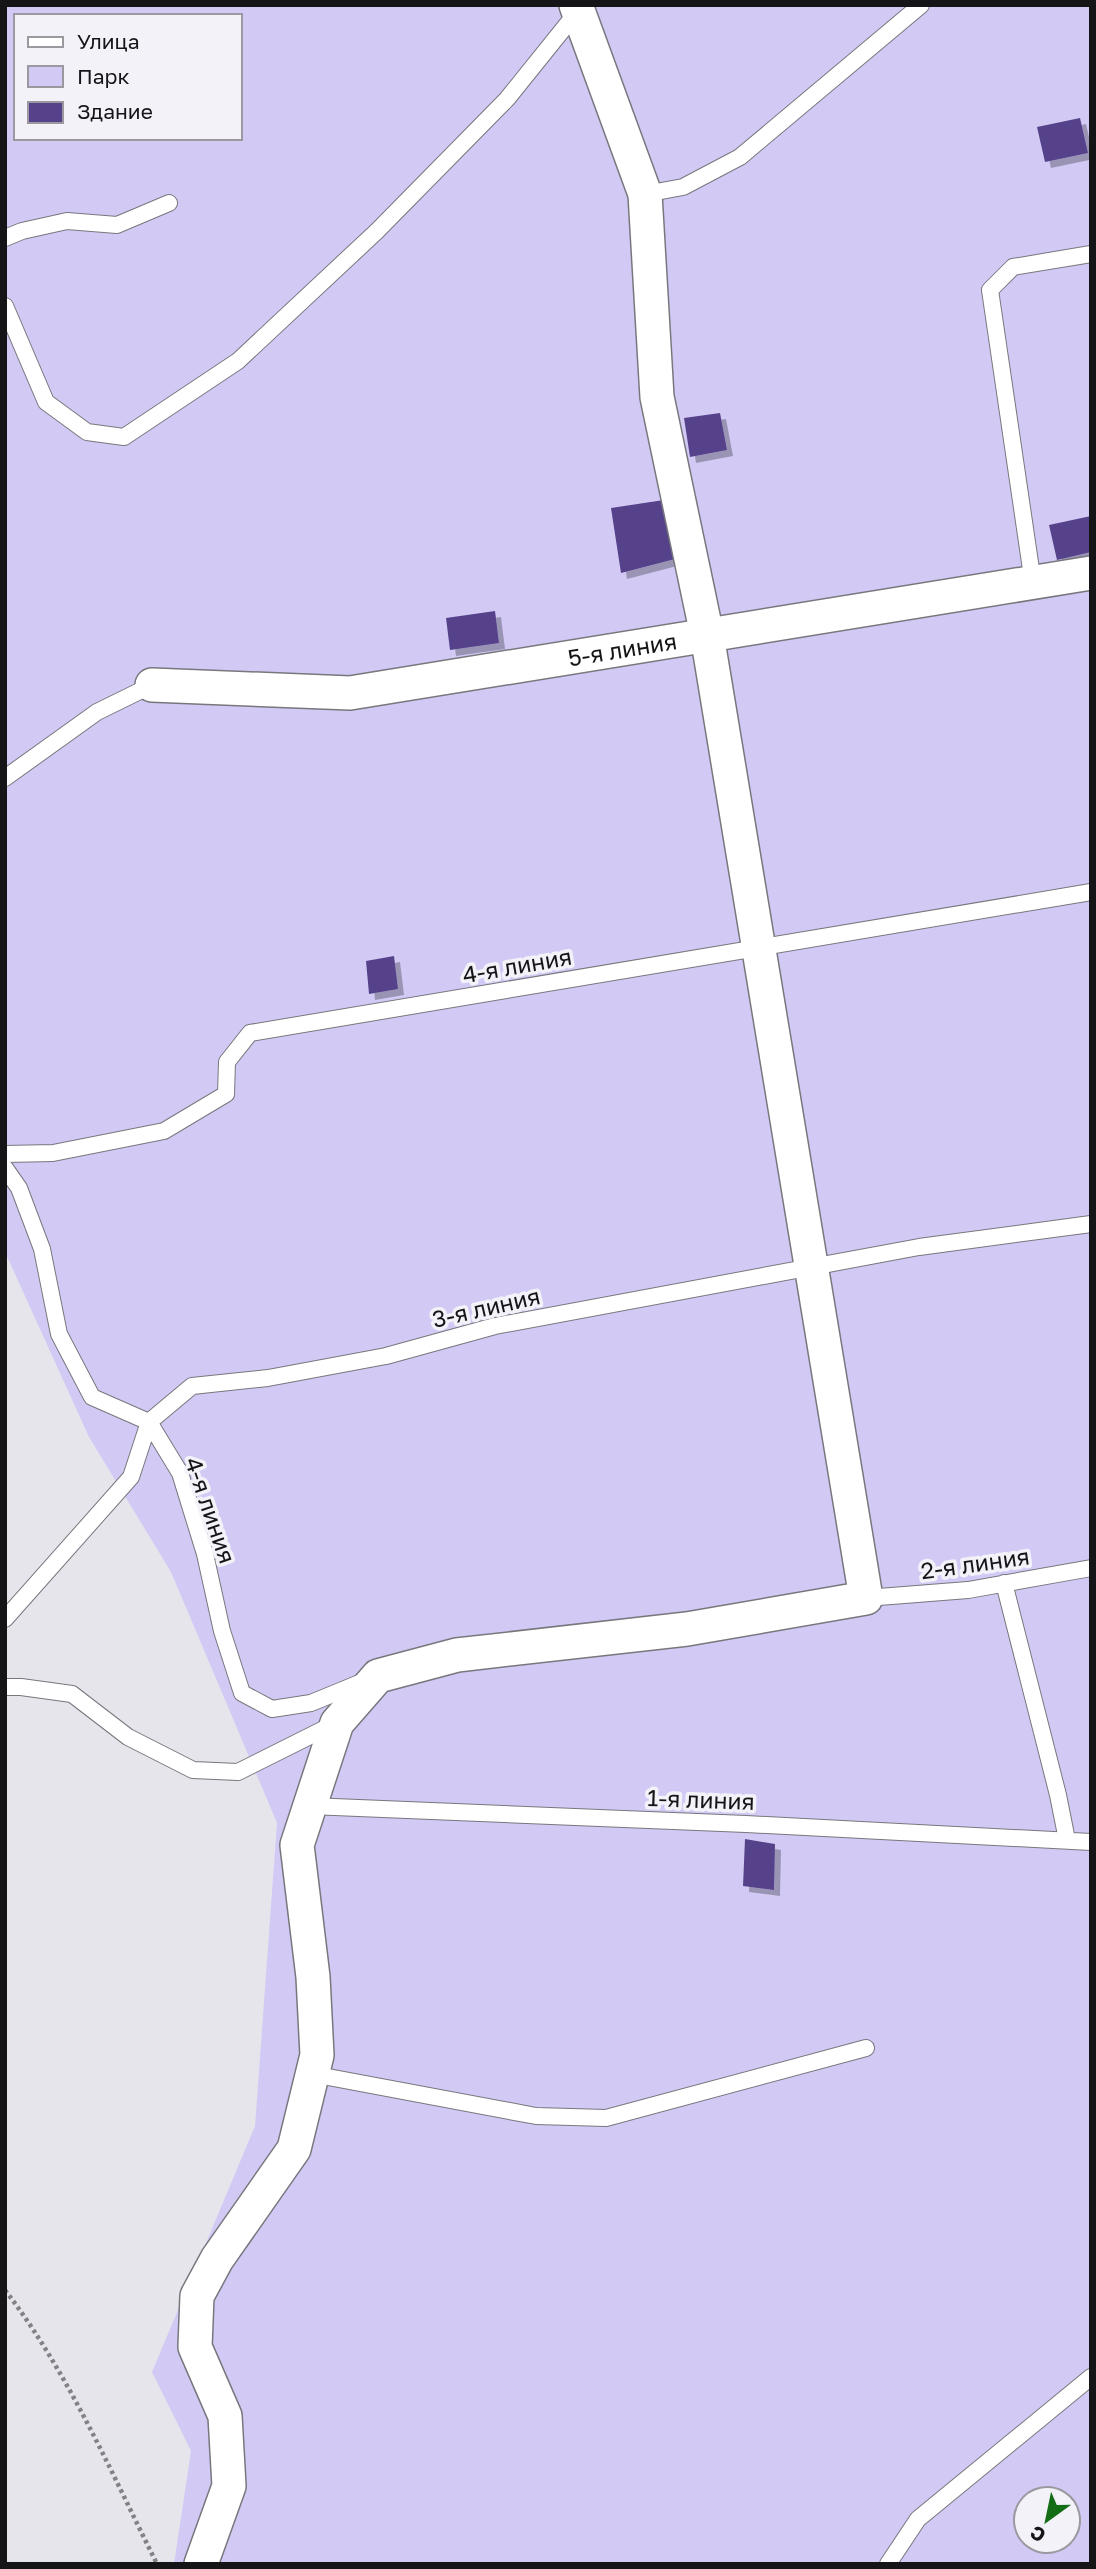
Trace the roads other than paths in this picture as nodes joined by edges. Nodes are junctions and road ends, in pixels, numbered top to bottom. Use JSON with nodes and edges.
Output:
{"nodes":[{"id":1,"x":921,"y":5,"type":"edge"},
{"id":2,"x":577,"y":9,"type":"edge"},
{"id":3,"x":645,"y":194,"type":"junction"},
{"id":4,"x":169,"y":203,"type":"dead end"},
{"id":5,"x":5,"y":238,"type":"edge"},
{"id":6,"x":1091,"y":254,"type":"edge"},
{"id":7,"x":5,"y":306,"type":"edge"},
{"id":8,"x":1091,"y":573,"type":"edge"},
{"id":9,"x":1033,"y":583,"type":"junction"},
{"id":10,"x":707,"y":635,"type":"junction"},
{"id":11,"x":152,"y":685,"type":"joint"},
{"id":12,"x":5,"y":778,"type":"edge"},
{"id":13,"x":1091,"y":892,"type":"edge"},
{"id":14,"x":757,"y":948,"type":"junction"},
{"id":15,"x":5,"y":1154,"type":"edge"},
{"id":16,"x":5,"y":1168,"type":"edge"},
{"id":17,"x":1091,"y":1224,"type":"edge"},
{"id":18,"x":811,"y":1267,"type":"junction"},
{"id":19,"x":149,"y":1422,"type":"junction"},
{"id":20,"x":1091,"y":1568,"type":"edge"},
{"id":21,"x":1004,"y":1583,"type":"junction"},
{"id":22,"x":866,"y":1598,"type":"junction"},
{"id":23,"x":5,"y":1619,"type":"edge"},
{"id":24,"x":378,"y":1676,"type":"junction"},
{"id":25,"x":5,"y":1687,"type":"edge"},
{"id":26,"x":337,"y":1723,"type":"junction"},
{"id":27,"x":310,"y":1806,"type":"junction"},
{"id":28,"x":1067,"y":1840,"type":"junction"},
{"id":29,"x":1091,"y":1842,"type":"edge"},
{"id":30,"x":866,"y":2048,"type":"dead end"},
{"id":31,"x":312,"y":2074,"type":"junction"},
{"id":32,"x":1091,"y":2377,"type":"edge"},
{"id":33,"x":201,"y":2564,"type":"edge"},
{"id":34,"x":888,"y":2564,"type":"edge"}],
"edges":[{"from":1,"to":3,"type":"lane"},
{"from":2,"to":3,"type":"street"},
{"from":2,"to":7,"type":"lane"},
{"from":3,"to":10,"type":"street"},
{"from":4,"to":5,"type":"lane"},
{"from":6,"to":9,"type":"lane"},
{"from":8,"to":9,"type":"street","name":"5-я линия"},
{"from":9,"to":10,"type":"street","name":"5-я линия"},
{"from":10,"to":11,"type":"street","name":"5-я линия"},
{"from":10,"to":14,"type":"street"},
{"from":11,"to":12,"type":"lane"},
{"from":13,"to":14,"type":"lane","name":"4-я линия"},
{"from":14,"to":15,"type":"lane","name":"4-я линия"},
{"from":14,"to":18,"type":"street"},
{"from":16,"to":19,"type":"lane"},
{"from":17,"to":18,"type":"lane","name":"3-я линия"},
{"from":18,"to":19,"type":"lane","name":"3-я линия"},
{"from":18,"to":22,"type":"street"},
{"from":19,"to":23,"type":"lane"},
{"from":19,"to":24,"type":"lane","name":"4-я линия"},
{"from":20,"to":21,"type":"lane","name":"2-я линия"},
{"from":21,"to":22,"type":"lane","name":"2-я линия"},
{"from":21,"to":28,"type":"lane"},
{"from":22,"to":24,"type":"street"},
{"from":24,"to":26,"type":"street"},
{"from":25,"to":26,"type":"lane"},
{"from":26,"to":27,"type":"street"},
{"from":27,"to":28,"type":"lane","name":"1-я линия"},
{"from":27,"to":31,"type":"street"},
{"from":28,"to":29,"type":"lane","name":"1-я линия"},
{"from":30,"to":31,"type":"lane"},
{"from":31,"to":33,"type":"street"},
{"from":32,"to":34,"type":"lane"}]}
